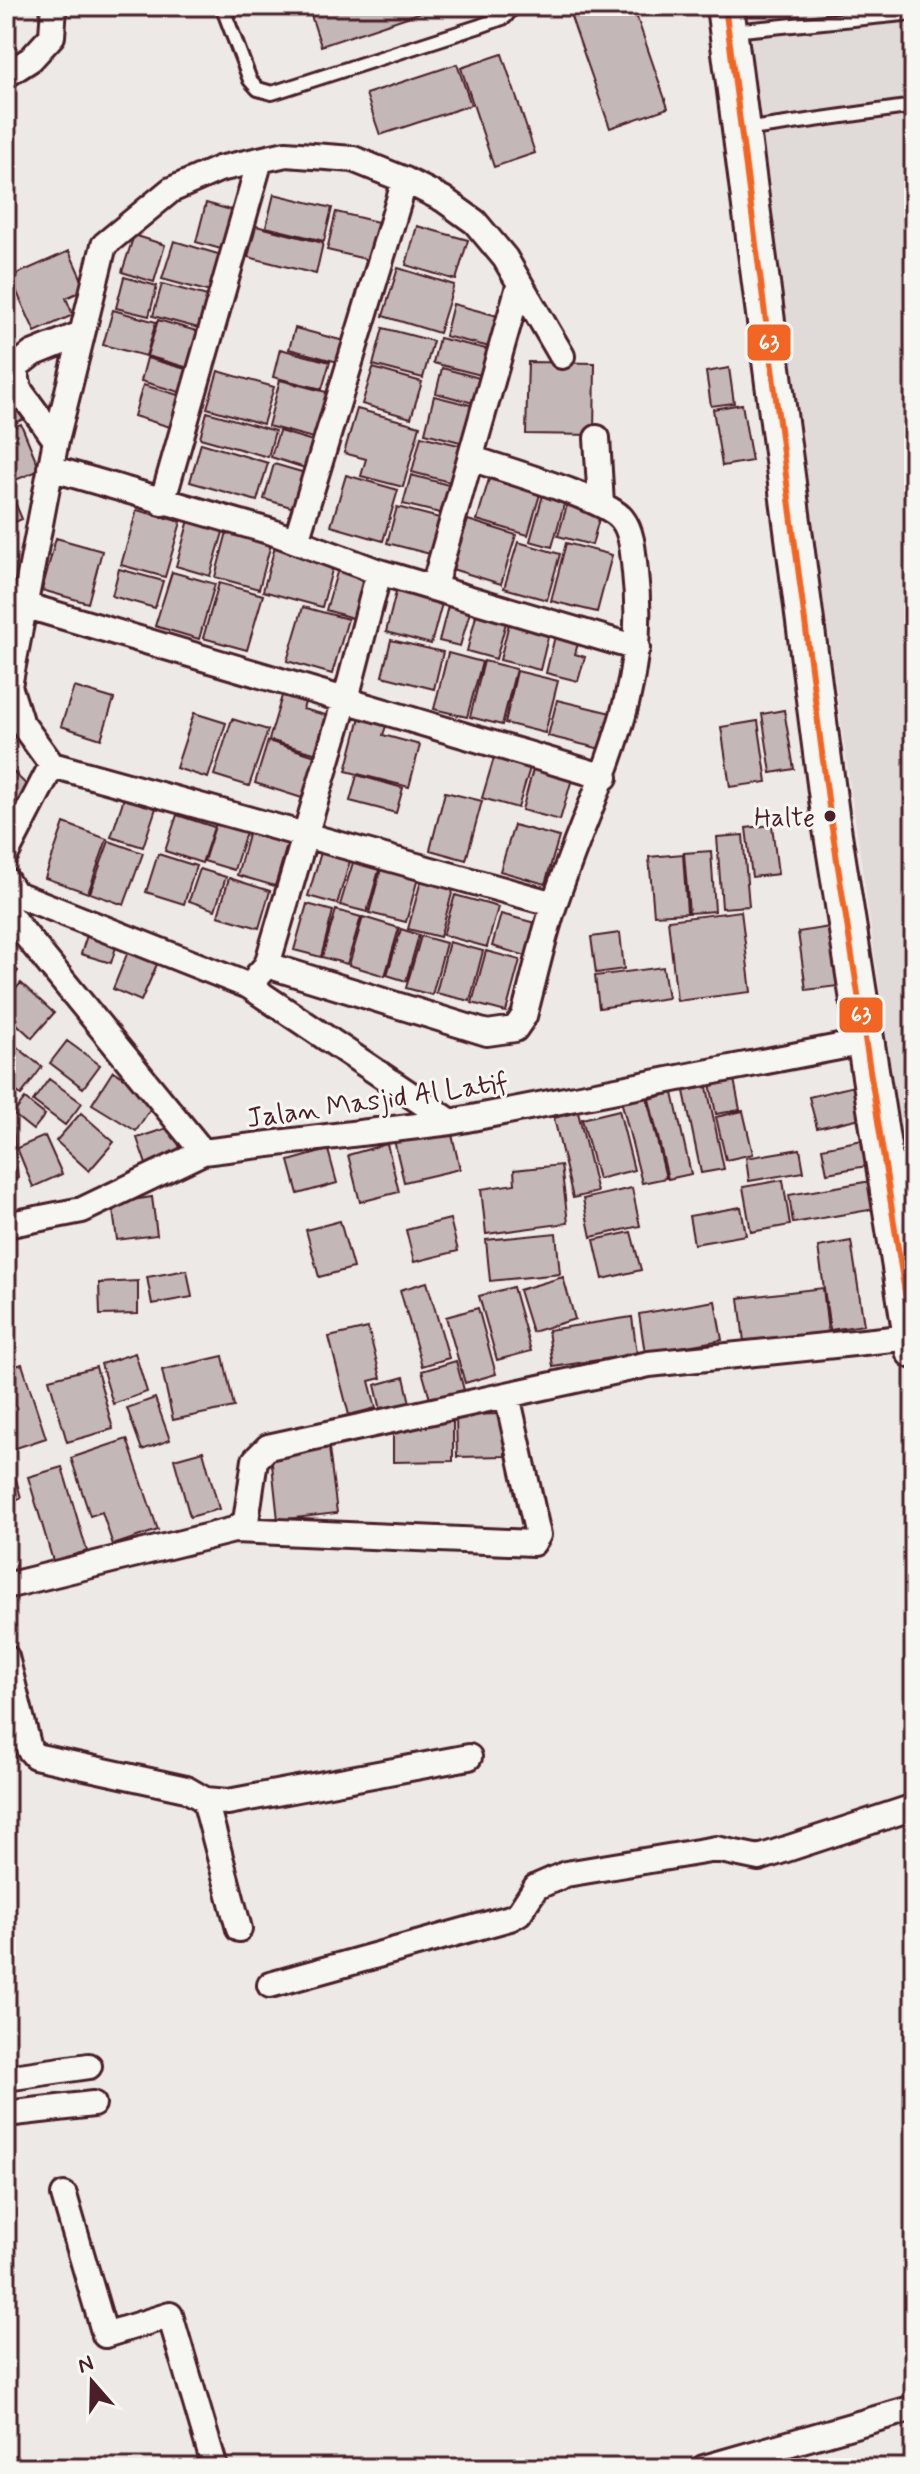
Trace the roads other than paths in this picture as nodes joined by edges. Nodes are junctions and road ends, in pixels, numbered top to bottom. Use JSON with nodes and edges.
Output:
{"nodes":[{"id":1,"x":54,"y":6,"type":"edge"},
{"id":2,"x":222,"y":6,"type":"edge"},
{"id":3,"x":514,"y":6,"type":"edge"},
{"id":4,"x":914,"y":13,"type":"edge"},
{"id":5,"x":727,"y":19,"type":"edge"},
{"id":6,"x":6,"y":75,"type":"edge"},
{"id":7,"x":914,"y":106,"type":"edge"},
{"id":8,"x":741,"y":130,"type":"junction"},
{"id":9,"x":260,"y":160,"type":"junction"},
{"id":10,"x":405,"y":180,"type":"junction"},
{"id":11,"x":519,"y":286,"type":"junction"},
{"id":12,"x":79,"y":335,"type":"junction"},
{"id":13,"x":562,"y":356,"type":"dead end"},
{"id":14,"x":597,"y":438,"type":"dead end"},
{"id":15,"x":56,"y":440,"type":"junction"},
{"id":16,"x":471,"y":458,"type":"junction"},
{"id":17,"x":50,"y":468,"type":"junction"},
{"id":18,"x":162,"y":503,"type":"junction"},
{"id":19,"x":601,"y":504,"type":"junction"},
{"id":20,"x":296,"y":541,"type":"junction"},
{"id":21,"x":379,"y":572,"type":"junction"},
{"id":22,"x":434,"y":586,"type":"junction"},
{"id":23,"x":17,"y":619,"type":"edge"},
{"id":24,"x":637,"y":648,"type":"junction"},
{"id":25,"x":345,"y":699,"type":"junction"},
{"id":26,"x":52,"y":765,"type":"junction"},
{"id":27,"x":605,"y":777,"type":"junction"},
{"id":28,"x":303,"y":832,"type":"junction"},
{"id":29,"x":6,"y":854,"type":"edge"},
{"id":30,"x":6,"y":880,"type":"edge"},
{"id":31,"x":554,"y":904,"type":"junction"},
{"id":32,"x":6,"y":911,"type":"edge"},
{"id":33,"x":267,"y":965,"type":"junction"},
{"id":34,"x":249,"y":986,"type":"junction"},
{"id":35,"x":865,"y":1042,"type":"junction"},
{"id":36,"x":451,"y":1122,"type":"junction"},
{"id":37,"x":203,"y":1152,"type":"junction"},
{"id":38,"x":6,"y":1225,"type":"edge"},
{"id":39,"x":913,"y":1343,"type":"edge"},
{"id":40,"x":507,"y":1395,"type":"junction"},
{"id":41,"x":234,"y":1530,"type":"junction"},
{"id":42,"x":6,"y":1586,"type":"edge"},
{"id":43,"x":6,"y":1657,"type":"edge"},
{"id":44,"x":469,"y":1757,"type":"dead end"},
{"id":45,"x":205,"y":1800,"type":"junction"},
{"id":46,"x":914,"y":1807,"type":"edge"},
{"id":47,"x":239,"y":1929,"type":"dead end"},
{"id":48,"x":270,"y":1985,"type":"dead end"},
{"id":49,"x":89,"y":2066,"type":"dead end"},
{"id":50,"x":6,"y":2078,"type":"edge"},
{"id":51,"x":93,"y":2104,"type":"dead end"},
{"id":52,"x":6,"y":2114,"type":"edge"},
{"id":53,"x":64,"y":2195,"type":"dead end"},
{"id":54,"x":914,"y":2408,"type":"edge"},
{"id":55,"x":215,"y":2468,"type":"edge"},
{"id":56,"x":704,"y":2468,"type":"edge"}],
"edges":[{"from":1,"to":6,"type":"street"},
{"from":2,"to":3,"type":"lane"},
{"from":4,"to":5,"type":"lane"},
{"from":5,"to":8,"type":"main road"},
{"from":7,"to":8,"type":"lane"},
{"from":8,"to":35,"type":"main road"},
{"from":9,"to":10,"type":"street"},
{"from":9,"to":12,"type":"street"},
{"from":9,"to":18,"type":"street"},
{"from":10,"to":11,"type":"street"},
{"from":10,"to":20,"type":"street"},
{"from":11,"to":13,"type":"street"},
{"from":11,"to":16,"type":"street"},
{"from":12,"to":15,"type":"street"},
{"from":12,"to":15,"type":"street"},
{"from":14,"to":19,"type":"street"},
{"from":15,"to":17,"type":"street"},
{"from":16,"to":19,"type":"street"},
{"from":16,"to":22,"type":"street"},
{"from":17,"to":18,"type":"street"},
{"from":17,"to":23,"type":"street"},
{"from":18,"to":20,"type":"street"},
{"from":19,"to":24,"type":"street"},
{"from":20,"to":21,"type":"street"},
{"from":21,"to":22,"type":"street"},
{"from":21,"to":25,"type":"street"},
{"from":22,"to":24,"type":"street"},
{"from":23,"to":25,"type":"street"},
{"from":23,"to":26,"type":"street"},
{"from":24,"to":27,"type":"street"},
{"from":25,"to":27,"type":"street"},
{"from":25,"to":28,"type":"street"},
{"from":26,"to":28,"type":"street"},
{"from":26,"to":29,"type":"street"},
{"from":27,"to":31,"type":"street"},
{"from":28,"to":31,"type":"street"},
{"from":28,"to":33,"type":"street"},
{"from":30,"to":34,"type":"street"},
{"from":31,"to":33,"type":"street"},
{"from":32,"to":37,"type":"street"},
{"from":33,"to":34,"type":"street"},
{"from":34,"to":36,"type":"street"},
{"from":35,"to":36,"type":"street","name":"Jalan Masjid Al Latif"},
{"from":35,"to":39,"type":"main road"},
{"from":36,"to":37,"type":"street","name":"Jalan Masjid Al Latif"},
{"from":37,"to":38,"type":"street","name":"Jalan Masjid Al Latif"},
{"from":39,"to":40,"type":"street"},
{"from":40,"to":41,"type":"street"},
{"from":40,"to":41,"type":"street"},
{"from":41,"to":42,"type":"street"},
{"from":43,"to":45,"type":"street"},
{"from":44,"to":45,"type":"street"},
{"from":45,"to":47,"type":"street"},
{"from":46,"to":48,"type":"street"},
{"from":49,"to":50,"type":"street"},
{"from":51,"to":52,"type":"street"},
{"from":53,"to":55,"type":"street"},
{"from":54,"to":56,"type":"street"}]}
